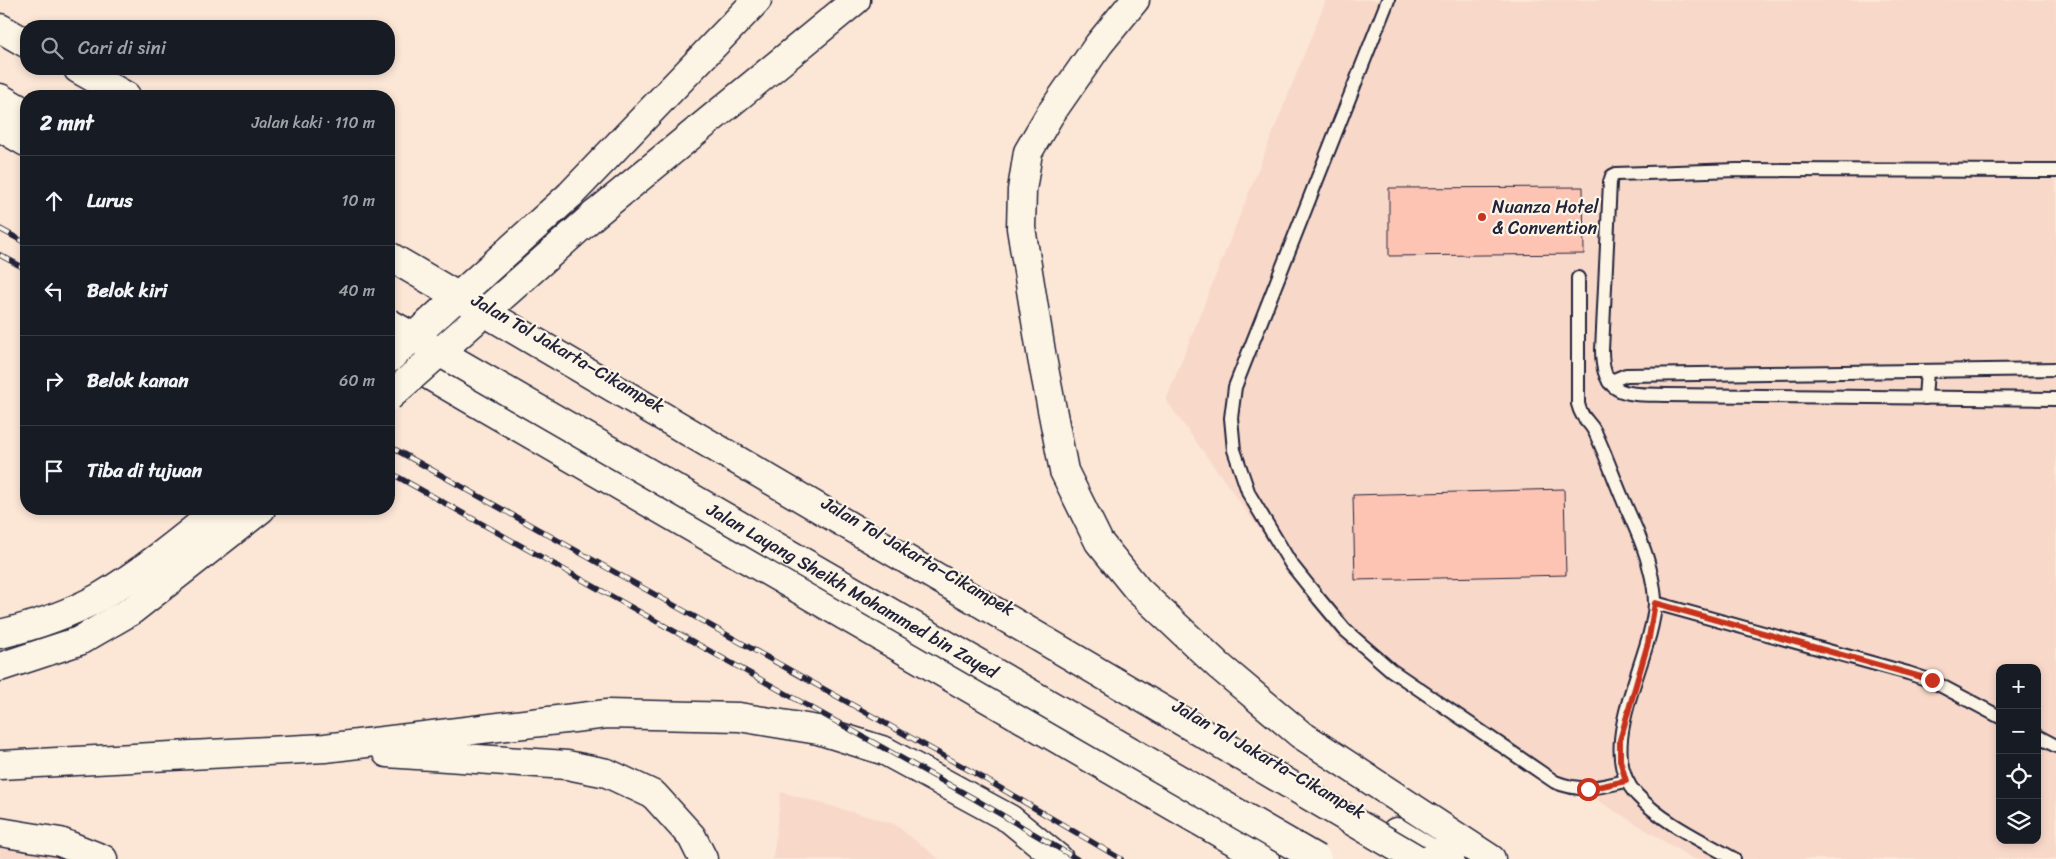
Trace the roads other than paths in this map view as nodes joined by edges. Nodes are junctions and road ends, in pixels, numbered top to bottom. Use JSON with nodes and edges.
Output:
{"nodes":[{"id":1,"x":757,"y":0,"type":"edge"},
{"id":2,"x":856,"y":0,"type":"edge"},
{"id":3,"x":1135,"y":0,"type":"edge"},
{"id":4,"x":1388,"y":0,"type":"edge"},
{"id":5,"x":0,"y":23,"type":"edge"},
{"id":6,"x":0,"y":28,"type":"edge"},
{"id":7,"x":20,"y":35,"type":"edge"},
{"id":8,"x":20,"y":40,"type":"edge"},
{"id":9,"x":80,"y":75,"type":"edge"},
{"id":10,"x":89,"y":75,"type":"edge"},
{"id":11,"x":106,"y":90,"type":"edge"},
{"id":12,"x":115,"y":90,"type":"edge"},
{"id":13,"x":0,"y":98,"type":"edge"},
{"id":14,"x":20,"y":110,"type":"edge"},
{"id":15,"x":0,"y":127,"type":"edge"},
{"id":16,"x":20,"y":139,"type":"edge"},
{"id":17,"x":2056,"y":171,"type":"edge"},
{"id":18,"x":395,"y":252,"type":"edge"},
{"id":19,"x":395,"y":260,"type":"edge"},
{"id":20,"x":1578,"y":278,"type":"dead end"},
{"id":21,"x":395,"y":326,"type":"edge"},
{"id":22,"x":395,"y":354,"type":"edge"},
{"id":23,"x":395,"y":355,"type":"edge"},
{"id":24,"x":2056,"y":369,"type":"edge"},
{"id":25,"x":1927,"y":371,"type":"junction"},
{"id":26,"x":1609,"y":382,"type":"junction"},
{"id":27,"x":395,"y":392,"type":"edge"},
{"id":28,"x":1925,"y":398,"type":"junction"},
{"id":29,"x":2056,"y":399,"type":"edge"},
{"id":30,"x":212,"y":515,"type":"edge"},
{"id":31,"x":253,"y":515,"type":"edge"},
{"id":32,"x":1655,"y":603,"type":"junction"},
{"id":33,"x":0,"y":634,"type":"edge"},
{"id":34,"x":0,"y":667,"type":"edge"},
{"id":35,"x":1996,"y":714,"type":"edge"},
{"id":36,"x":2041,"y":738,"type":"edge"},
{"id":37,"x":2056,"y":746,"type":"edge"},
{"id":38,"x":325,"y":748,"type":"junction"},
{"id":39,"x":0,"y":765,"type":"edge"},
{"id":40,"x":1626,"y":781,"type":"junction"},
{"id":41,"x":0,"y":832,"type":"edge"},
{"id":42,"x":103,"y":859,"type":"edge"},
{"id":43,"x":703,"y":859,"type":"edge"},
{"id":44,"x":1059,"y":859,"type":"edge"},
{"id":45,"x":1265,"y":859,"type":"edge"},
{"id":46,"x":1316,"y":859,"type":"edge"},
{"id":47,"x":1417,"y":859,"type":"edge"},
{"id":48,"x":1450,"y":859,"type":"edge"},
{"id":49,"x":1491,"y":859,"type":"edge"},
{"id":50,"x":1734,"y":859,"type":"edge"}],
"edges":[{"from":1,"to":22,"type":"highway","bridge":true},
{"from":2,"to":27,"type":"highway","bridge":true},
{"from":3,"to":49,"type":"highway"},
{"from":4,"to":40,"type":"lane"},
{"from":5,"to":7,"type":"highway"},
{"from":6,"to":8,"type":"highway"},
{"from":9,"to":11,"type":"highway"},
{"from":10,"to":12,"type":"highway"},
{"from":13,"to":14,"type":"highway"},
{"from":15,"to":16,"type":"highway"},
{"from":17,"to":26,"type":"lane"},
{"from":18,"to":48,"type":"highway","name":"Jalan Tol Jakarta–Cikampek"},
{"from":19,"to":47,"type":"highway","bridge":true},
{"from":20,"to":32,"type":"lane"},
{"from":21,"to":46,"type":"highway","name":"Jalan Layang Sheikh Mohammed bin Zayed","bridge":true},
{"from":23,"to":45,"type":"highway"},
{"from":24,"to":25,"type":"lane"},
{"from":25,"to":26,"type":"lane"},
{"from":25,"to":28,"type":"lane"},
{"from":26,"to":28,"type":"lane"},
{"from":28,"to":29,"type":"lane"},
{"from":30,"to":33,"type":"highway"},
{"from":31,"to":34,"type":"highway"},
{"from":32,"to":35,"type":"lane"},
{"from":32,"to":40,"type":"lane"},
{"from":36,"to":37,"type":"lane"},
{"from":38,"to":39,"type":"highway"},
{"from":38,"to":43,"type":"highway"},
{"from":38,"to":44,"type":"highway"},
{"from":40,"to":50,"type":"lane"},
{"from":41,"to":42,"type":"highway"}]}
